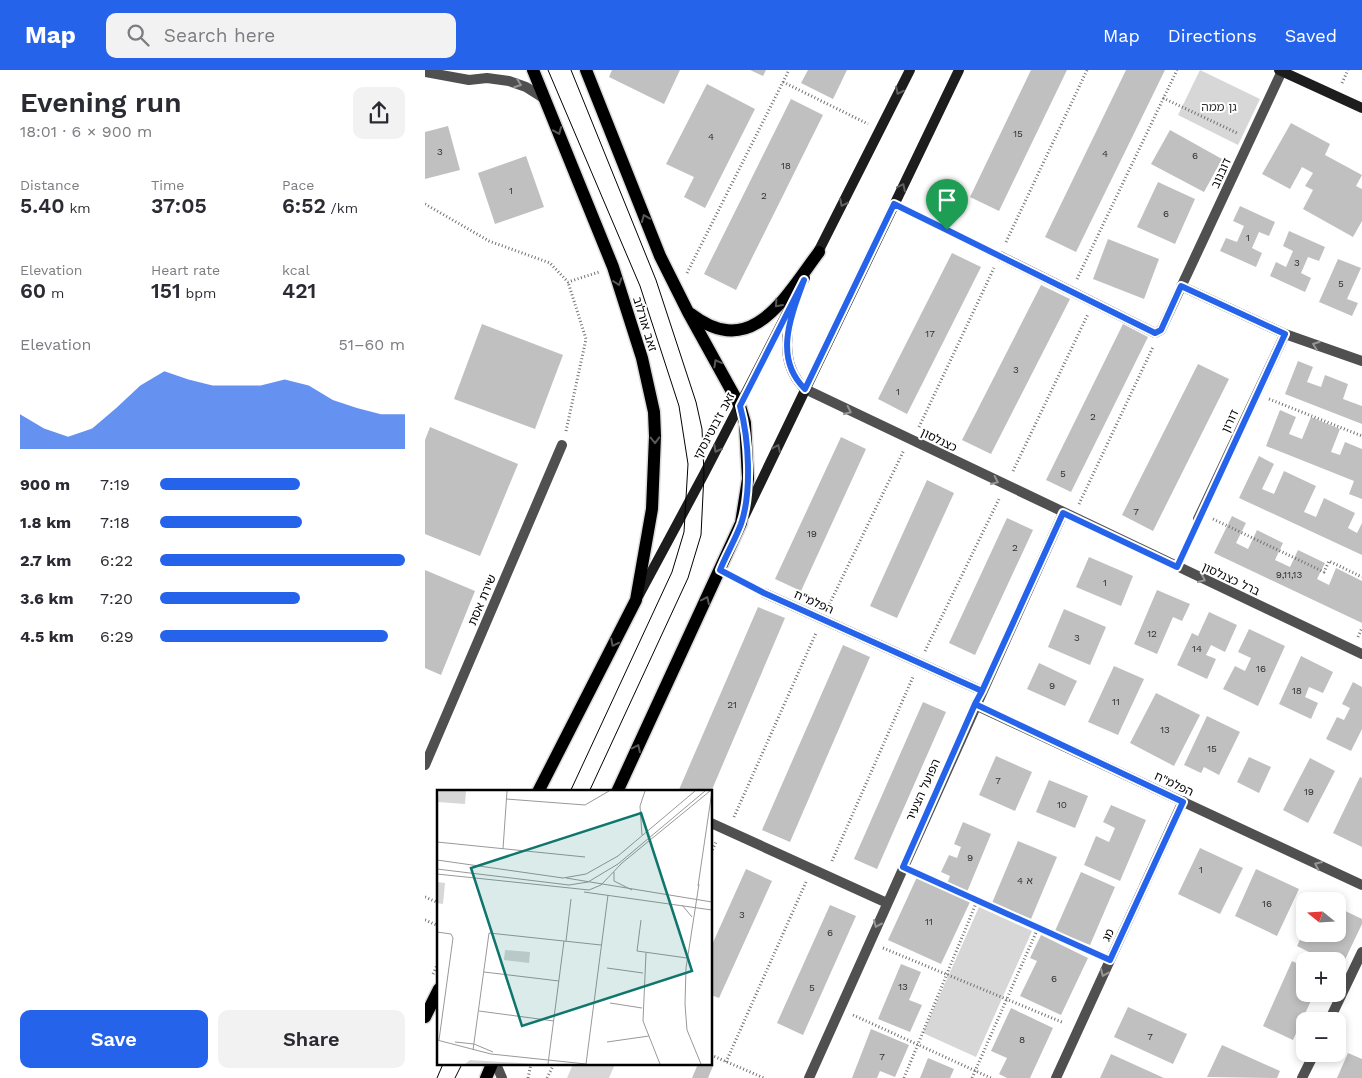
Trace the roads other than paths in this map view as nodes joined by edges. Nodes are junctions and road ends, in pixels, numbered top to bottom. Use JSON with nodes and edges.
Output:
{"nodes":[{"id":1,"x":533,"y":70,"type":"edge"},
{"id":2,"x":586,"y":70,"type":"edge"},
{"id":3,"x":910,"y":70,"type":"edge"},
{"id":4,"x":959,"y":70,"type":"edge"},
{"id":5,"x":1280,"y":71,"type":"edge"},
{"id":6,"x":425,"y":72,"type":"edge"},
{"id":7,"x":491,"y":74,"type":"edge"},
{"id":8,"x":545,"y":99,"type":"junction"},
{"id":9,"x":1362,"y":108,"type":"edge"},
{"id":10,"x":819,"y":252,"type":"junction"},
{"id":11,"x":1000,"y":256,"type":"road end"},
{"id":12,"x":804,"y":280,"type":"junction"},
{"id":13,"x":1181,"y":286,"type":"junction"},
{"id":14,"x":688,"y":312,"type":"junction"},
{"id":15,"x":1285,"y":334,"type":"junction"},
{"id":16,"x":1362,"y":362,"type":"edge"},
{"id":17,"x":805,"y":389,"type":"junction"},
{"id":18,"x":740,"y":406,"type":"junction"},
{"id":19,"x":562,"y":445,"type":"road end"},
{"id":20,"x":1067,"y":515,"type":"junction"},
{"id":21,"x":1199,"y":516,"type":"road end"},
{"id":22,"x":741,"y":524,"type":"junction"},
{"id":23,"x":764,"y":593,"type":"road end"},
{"id":24,"x":636,"y":600,"type":"junction"},
{"id":25,"x":1362,"y":654,"type":"edge"},
{"id":26,"x":982,"y":691,"type":"junction"},
{"id":27,"x":975,"y":704,"type":"junction"},
{"id":28,"x":425,"y":765,"type":"edge"},
{"id":29,"x":539,"y":790,"type":"edge"},
{"id":30,"x":618,"y":790,"type":"edge"},
{"id":31,"x":1183,"y":802,"type":"junction"},
{"id":32,"x":713,"y":824,"type":"edge"},
{"id":33,"x":1362,"y":885,"type":"edge"},
{"id":34,"x":887,"y":903,"type":"junction"},
{"id":35,"x":1362,"y":952,"type":"edge"},
{"id":36,"x":437,"y":992,"type":"edge"},
{"id":37,"x":1333,"y":1012,"type":"edge"},
{"id":38,"x":425,"y":1017,"type":"edge"},
{"id":39,"x":1310,"y":1062,"type":"edge"},
{"id":40,"x":491,"y":1066,"type":"edge"},
{"id":41,"x":497,"y":1066,"type":"edge"},
{"id":42,"x":486,"y":1078,"type":"edge"},
{"id":43,"x":502,"y":1078,"type":"edge"},
{"id":44,"x":809,"y":1078,"type":"edge"},
{"id":45,"x":1056,"y":1078,"type":"edge"},
{"id":46,"x":1302,"y":1078,"type":"edge"}],
"edges":[{"from":1,"to":8,"type":"main road","name":"זאב אורלוב"},
{"from":14,"to":2,"type":"main road","one_way":true},
{"from":3,"to":10,"type":"street","name":"זאב ז'בוטינסקי","one_way":true},
{"from":17,"to":4,"type":"street","one_way":true},
{"from":5,"to":9,"type":"street"},
{"from":5,"to":13,"type":"street","name":"דובנוב"},
{"from":6,"to":7,"type":"street"},
{"from":7,"to":8,"type":"street","one_way":true},
{"from":8,"to":24,"type":"main road","name":"זאב אורלוב","one_way":true},
{"from":10,"to":12,"type":"street","name":"זאב ז'בוטינסקי"},
{"from":10,"to":14,"type":"main road","one_way":true},
{"from":11,"to":13,"type":"street","name":"דובנוב"},
{"from":12,"to":17,"type":"street"},
{"from":12,"to":18,"type":"street","name":"זאב ז'בוטינסקי"},
{"from":13,"to":15,"type":"street"},
{"from":18,"to":14,"type":"main road","one_way":true},
{"from":16,"to":15,"type":"street","one_way":true},
{"from":15,"to":21,"type":"street","name":"דורון"},
{"from":17,"to":20,"type":"street","name":"כצנלסון","one_way":true},
{"from":22,"to":17,"type":"street","one_way":true},
{"from":18,"to":22,"type":"main road"},
{"from":18,"to":24,"type":"street","name":"זאב ז'בוטינסקי","one_way":true},
{"from":19,"to":28,"type":"street","name":"שירת אסת"},
{"from":20,"to":25,"type":"street","name":"ברל כצנלסון","one_way":true},
{"from":20,"to":26,"type":"street","name":"הפועל הצעיר"},
{"from":30,"to":22,"type":"main road","one_way":true},
{"from":23,"to":26,"type":"street","name":"הפלמ\"ח"},
{"from":24,"to":29,"type":"main road","name":"זאב ז'בוטינסקי","one_way":true},
{"from":26,"to":27,"type":"street","name":"הפועל הצעיר"},
{"from":27,"to":31,"type":"street","name":"הפלמ\"ח"},
{"from":27,"to":34,"type":"street","name":"הפועל הצעיר"},
{"from":33,"to":31,"type":"street","name":"הפלמ\"ח","one_way":true},
{"from":31,"to":45,"type":"street","name":"מג","one_way":true},
{"from":32,"to":34,"type":"street"},
{"from":34,"to":44,"type":"street","name":"הפועל הצעיר","one_way":true},
{"from":35,"to":37,"type":"street"},
{"from":36,"to":38,"type":"main road"},
{"from":39,"to":46,"type":"street"},
{"from":40,"to":42,"type":"main road"},
{"from":41,"to":43,"type":"street"}]}
